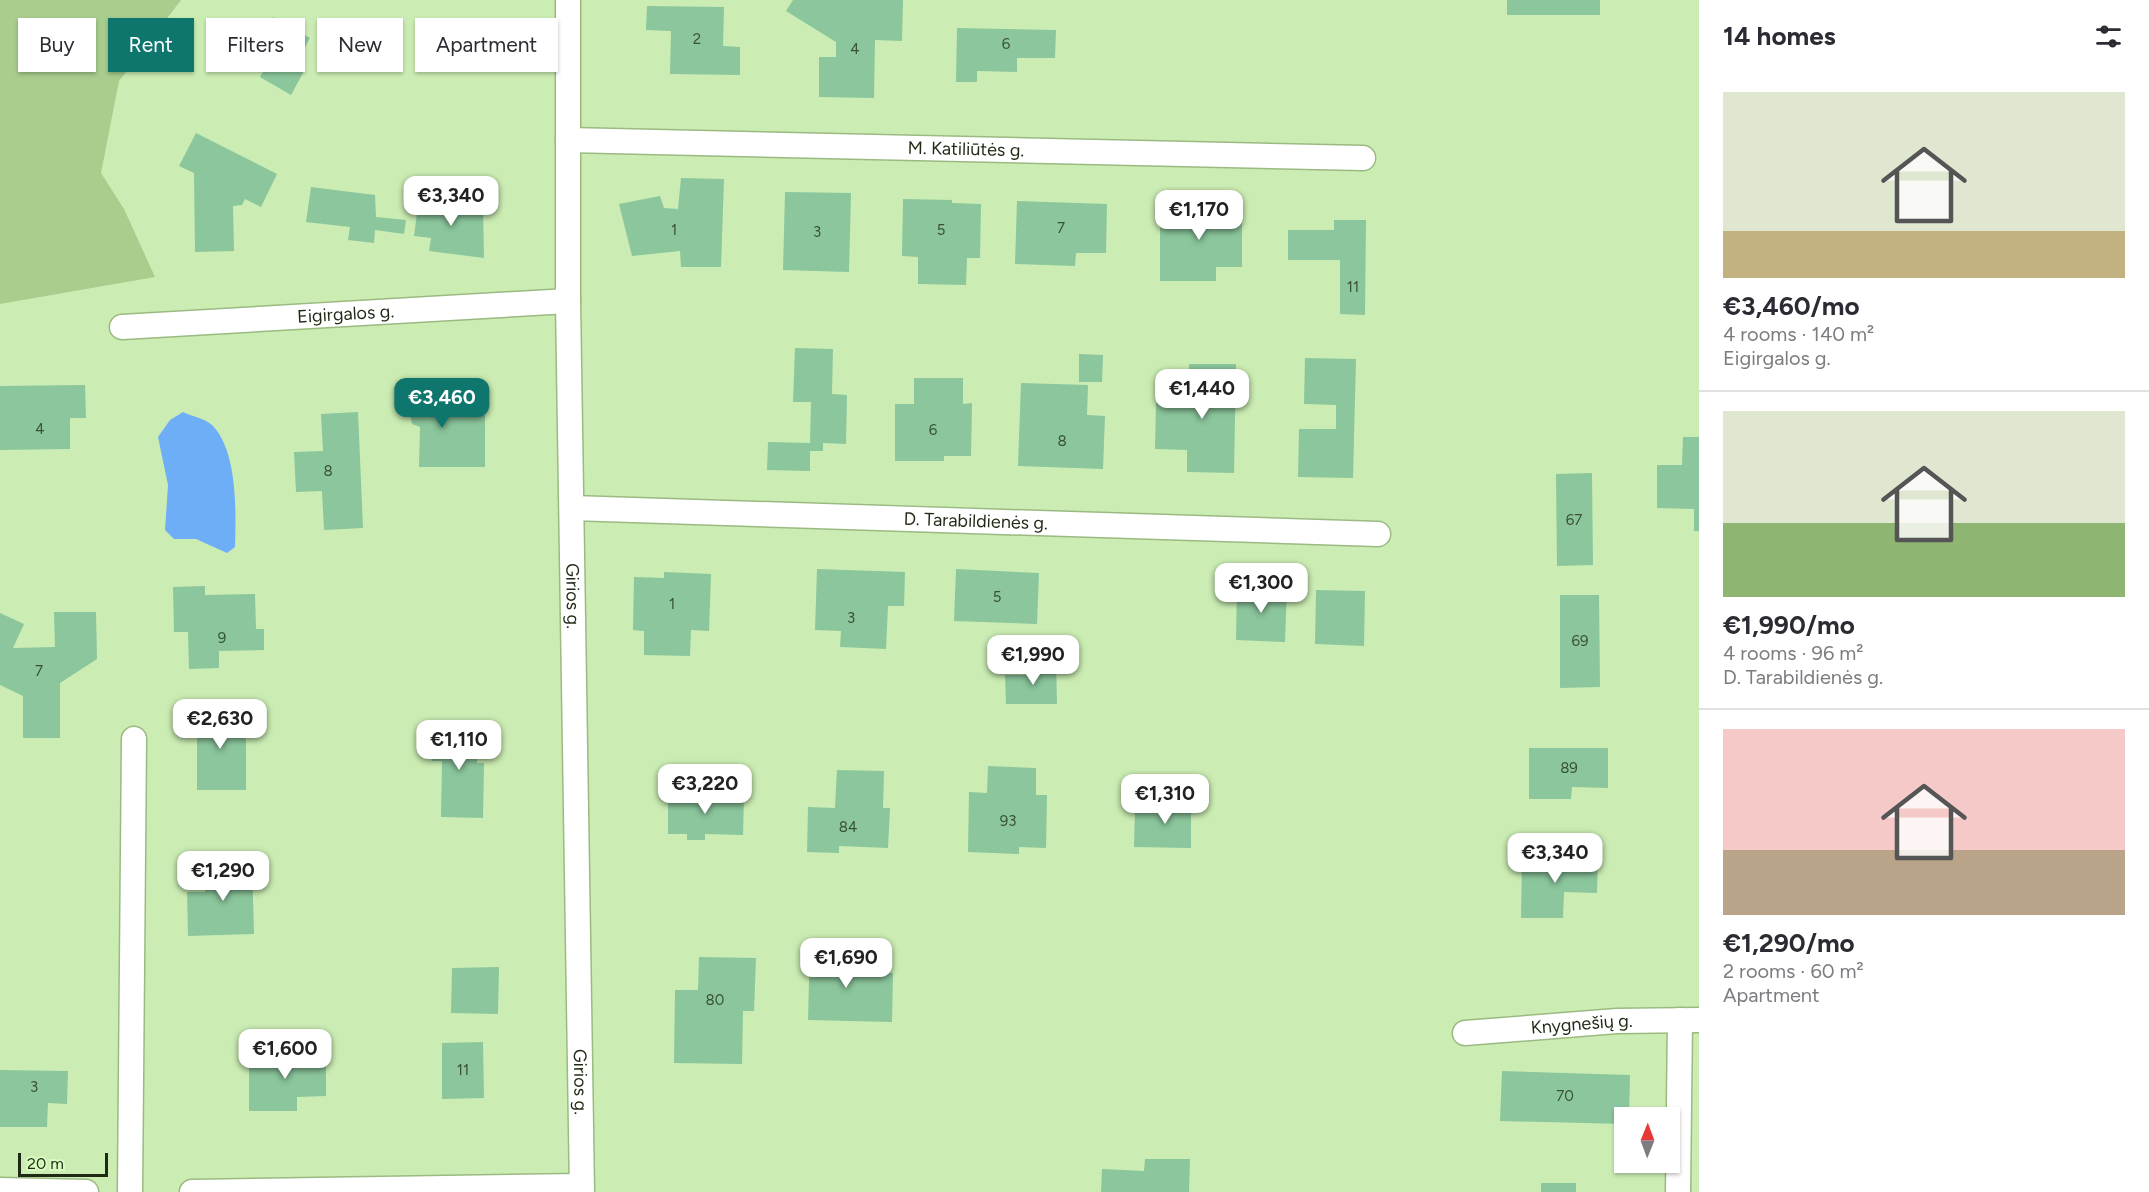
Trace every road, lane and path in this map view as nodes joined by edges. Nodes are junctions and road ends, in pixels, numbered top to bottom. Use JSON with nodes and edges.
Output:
{"nodes":[{"id":1,"x":568,"y":0,"type":"edge"},
{"id":2,"x":568,"y":140,"type":"junction"},
{"id":3,"x":1362,"y":158,"type":"dead end"},
{"id":4,"x":568,"y":301,"type":"junction"},
{"id":5,"x":122,"y":327,"type":"dead end"},
{"id":6,"x":572,"y":508,"type":"junction"},
{"id":7,"x":1378,"y":534,"type":"dead end"},
{"id":8,"x":134,"y":739,"type":"dead end"},
{"id":9,"x":1689,"y":1020,"type":"edge"},
{"id":10,"x":1465,"y":1033,"type":"dead end"},
{"id":11,"x":581,"y":1189,"type":"edge"},
{"id":12,"x":0,"y":1190,"type":"edge"},
{"id":13,"x":86,"y":1192,"type":"edge"},
{"id":14,"x":130,"y":1192,"type":"edge"},
{"id":15,"x":192,"y":1192,"type":"edge"},
{"id":16,"x":1678,"y":1192,"type":"edge"}],
"edges":[{"from":1,"to":2,"type":"street","name":"Girios g."},
{"from":2,"to":3,"type":"street","name":"M. Katiliūtės g."},
{"from":2,"to":4,"type":"street","name":"Girios g."},
{"from":4,"to":5,"type":"street","name":"Eigirgalos g."},
{"from":4,"to":6,"type":"street","name":"Girios g."},
{"from":6,"to":7,"type":"street","name":"D. Tarabildienės g."},
{"from":6,"to":11,"type":"street","name":"Girios g."},
{"from":8,"to":14,"type":"street"},
{"from":9,"to":10,"type":"street","name":"Knygnešių g."},
{"from":9,"to":16,"type":"street"},
{"from":11,"to":15,"type":"street"},
{"from":12,"to":13,"type":"street"}]}
